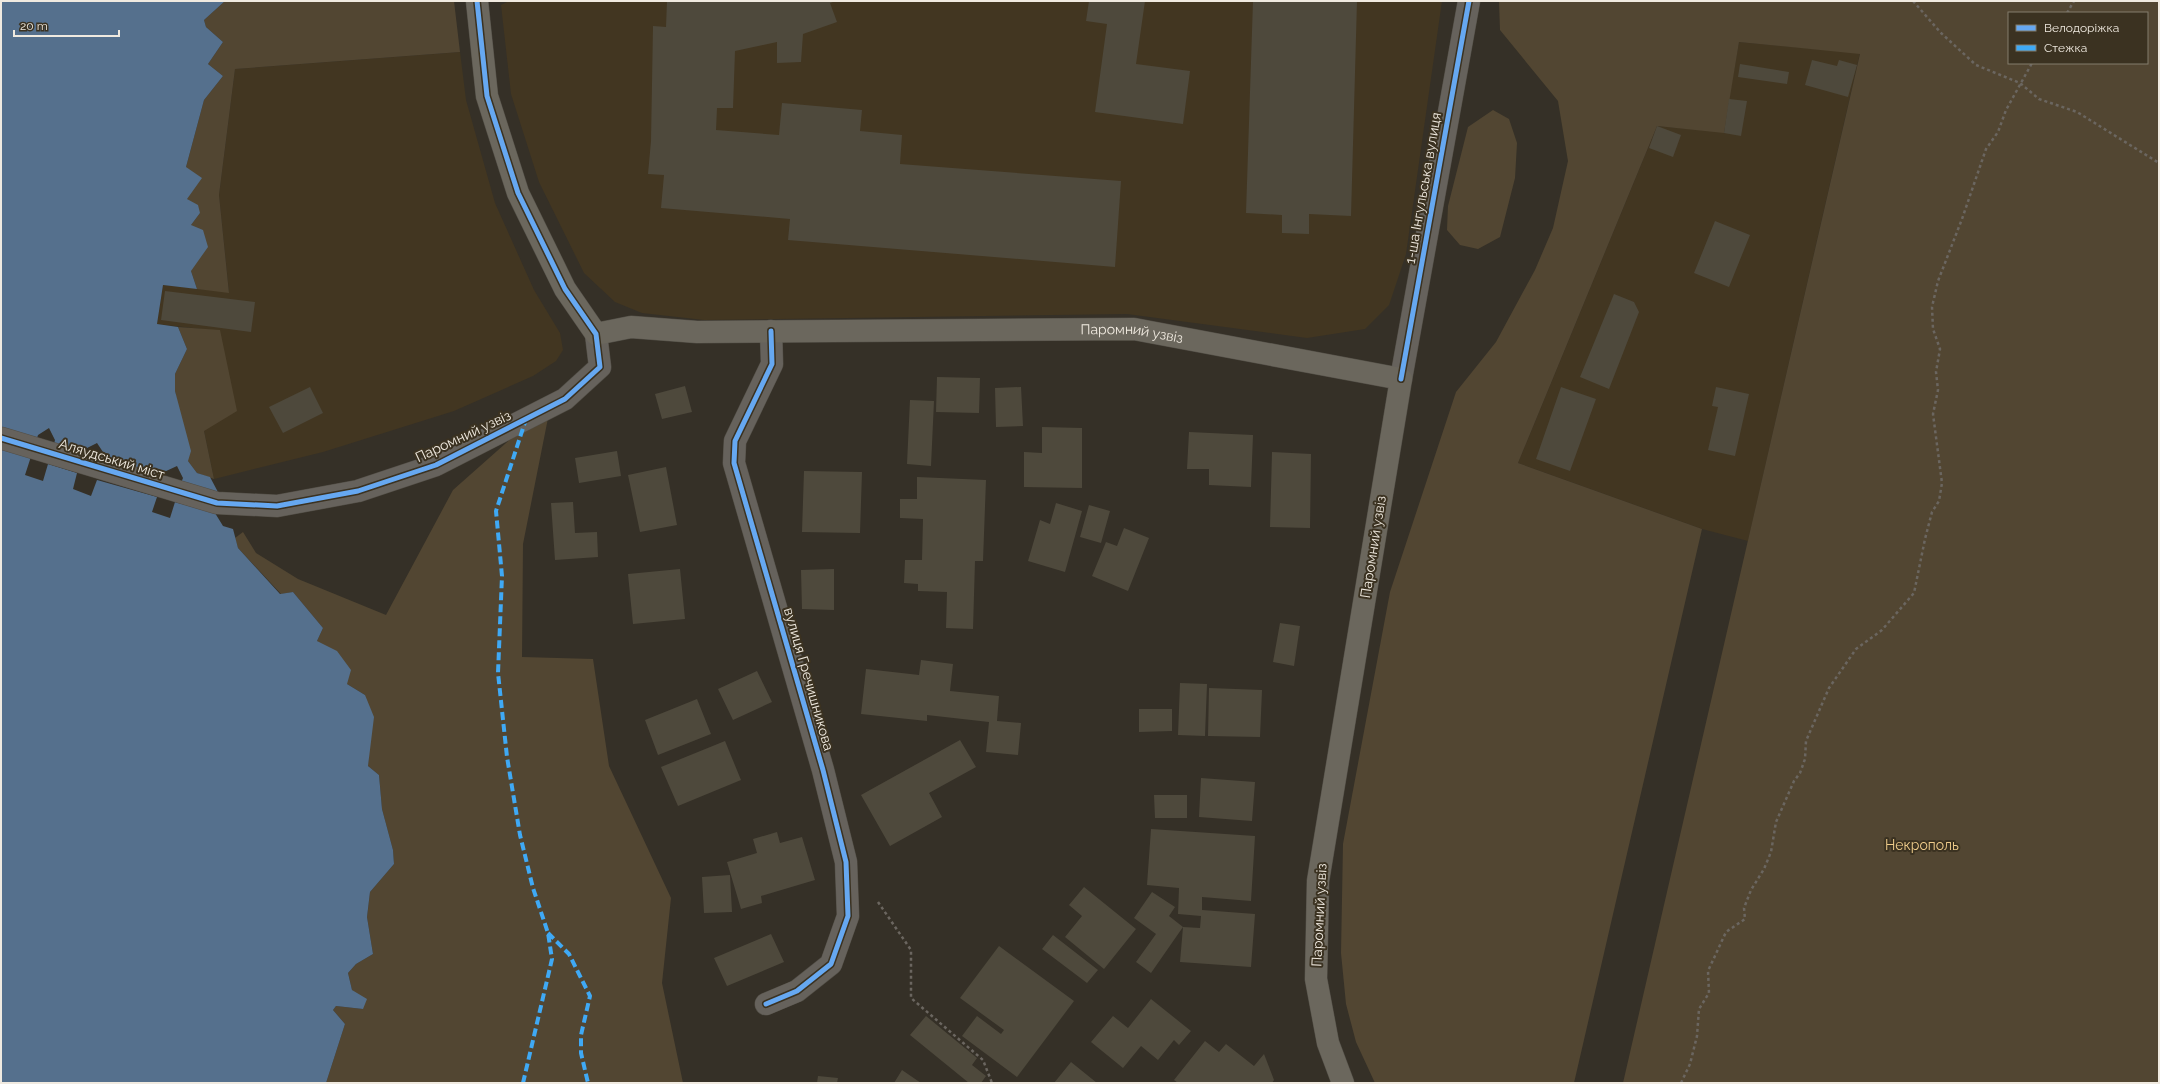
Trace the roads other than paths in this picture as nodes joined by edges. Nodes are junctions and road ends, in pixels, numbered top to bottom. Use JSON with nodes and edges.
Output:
{"nodes":[{"id":1,"x":477,"y":1,"type":"edge"},
{"id":2,"x":1469,"y":1,"type":"edge"},
{"id":3,"x":771,"y":332,"type":"junction"},
{"id":4,"x":596,"y":334,"type":"junction"},
{"id":5,"x":1401,"y":379,"type":"junction"},
{"id":6,"x":1,"y":438,"type":"edge"},
{"id":7,"x":217,"y":503,"type":"joint"},
{"id":8,"x":766,"y":1004,"type":"dead end"},
{"id":9,"x":1342,"y":1083,"type":"edge"}],
"edges":[{"from":1,"to":4,"type":"main road"},
{"from":2,"to":5,"type":"street","name":"1-ша Інгульська вулиця"},
{"from":3,"to":4,"type":"main road","name":"Паромний узвіз"},
{"from":3,"to":5,"type":"main road","name":"Паромний узвіз"},
{"from":3,"to":8,"type":"street","name":"вулиця Гречишникова"},
{"from":4,"to":7,"type":"street","name":"Паромний узвіз"},
{"from":5,"to":9,"type":"main road","name":"Паромний узвіз"},
{"from":6,"to":7,"type":"street","name":"Аляудський міст"}]}
